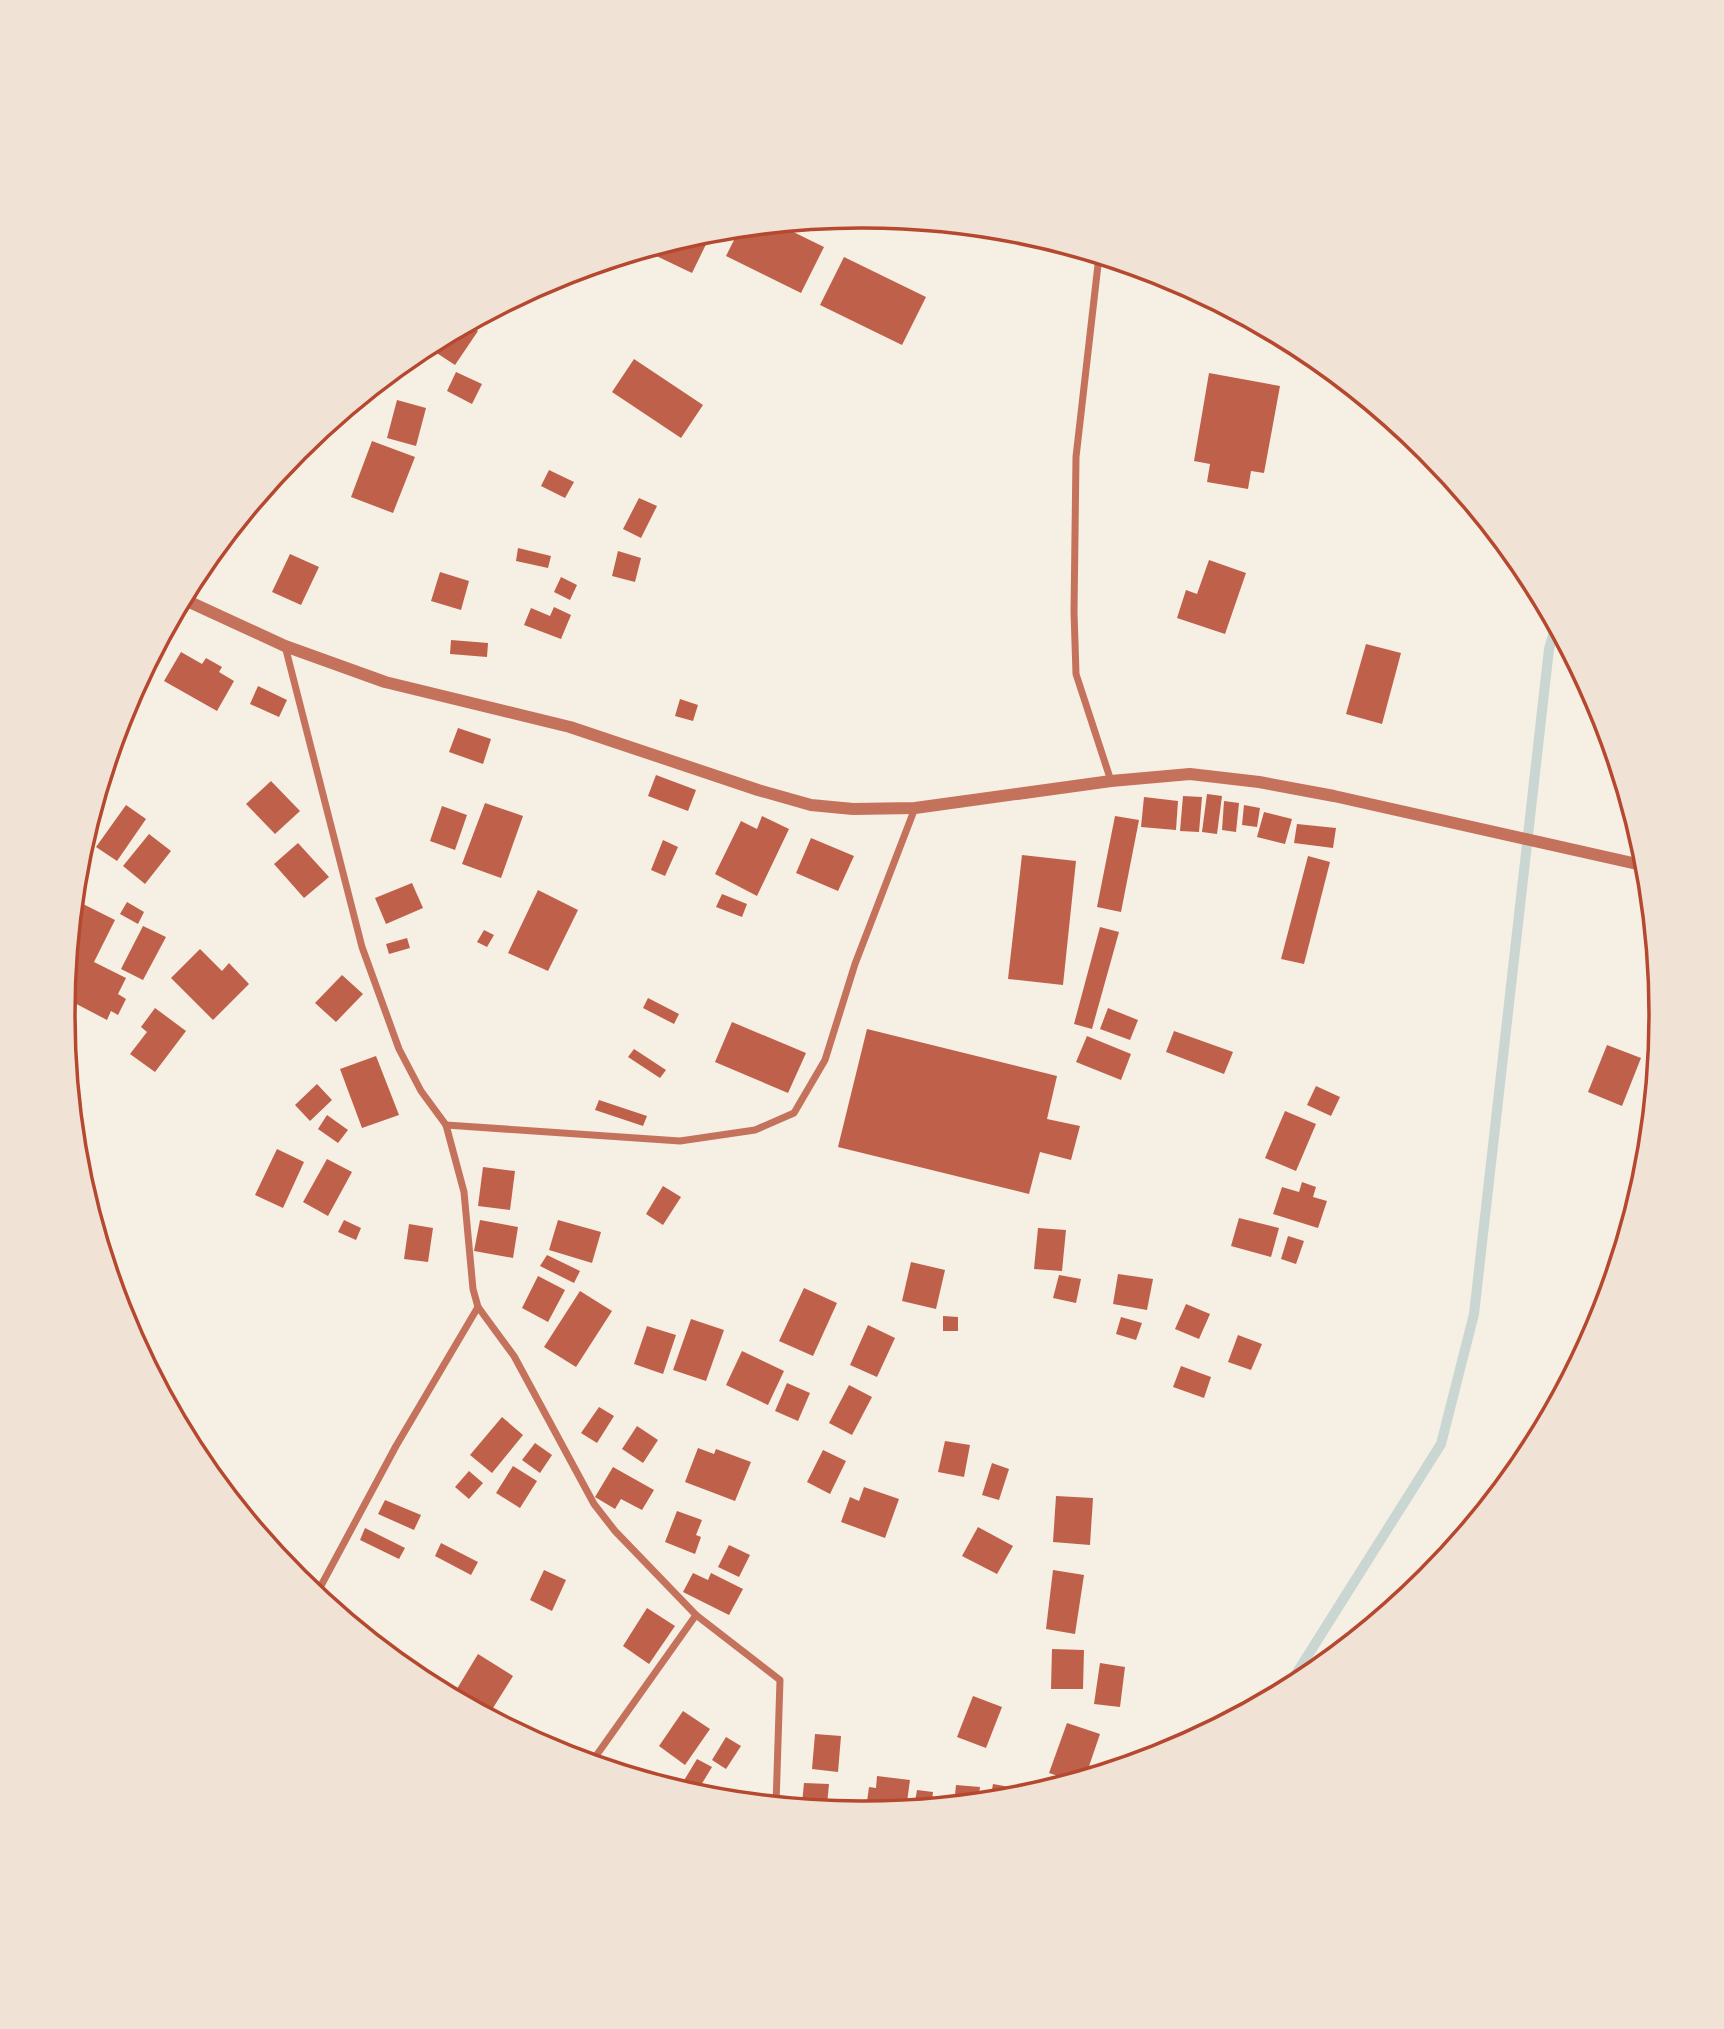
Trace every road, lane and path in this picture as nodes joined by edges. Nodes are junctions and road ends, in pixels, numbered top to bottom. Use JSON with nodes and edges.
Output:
{"nodes":[{"id":1,"x":1098,"y":265,"type":"edge"},
{"id":2,"x":192,"y":603,"type":"edge"},
{"id":3,"x":285,"y":646,"type":"junction"},
{"id":4,"x":1111,"y":781,"type":"junction"},
{"id":5,"x":915,"y":808,"type":"junction"},
{"id":6,"x":1634,"y":863,"type":"edge"},
{"id":7,"x":446,"y":1125,"type":"junction"},
{"id":8,"x":478,"y":1307,"type":"junction"},
{"id":9,"x":321,"y":1585,"type":"edge"},
{"id":10,"x":696,"y":1615,"type":"junction"},
{"id":11,"x":597,"y":1755,"type":"edge"},
{"id":12,"x":776,"y":1797,"type":"edge"}],
"edges":[{"from":1,"to":4,"type":"street"},
{"from":2,"to":3,"type":"street"},
{"from":3,"to":5,"type":"street"},
{"from":3,"to":7,"type":"street"},
{"from":4,"to":5,"type":"street"},
{"from":4,"to":6,"type":"street"},
{"from":5,"to":7,"type":"street"},
{"from":7,"to":8,"type":"street"},
{"from":8,"to":9,"type":"street"},
{"from":8,"to":10,"type":"street"},
{"from":10,"to":11,"type":"street"},
{"from":10,"to":12,"type":"street"}]}
